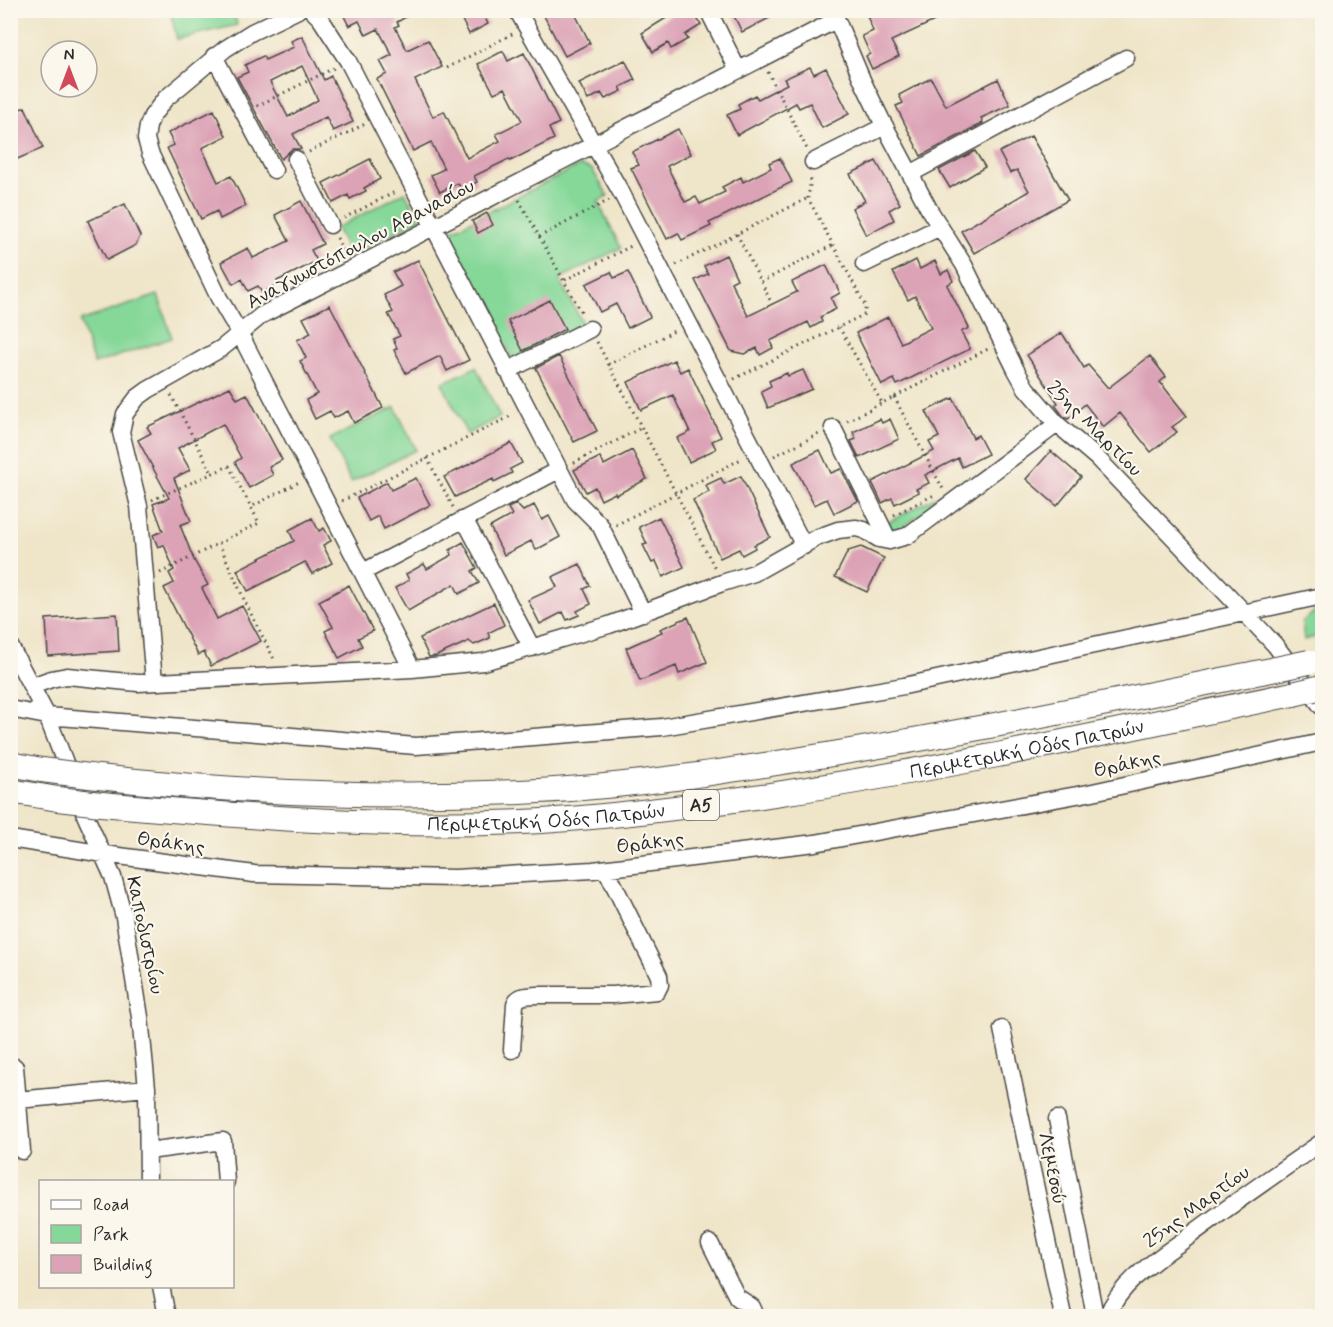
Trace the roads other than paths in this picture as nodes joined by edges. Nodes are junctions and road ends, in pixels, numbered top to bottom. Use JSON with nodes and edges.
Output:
{"nodes":[{"id":1,"x":298,"y":10,"type":"edge"},
{"id":2,"x":312,"y":10,"type":"edge"},
{"id":3,"x":517,"y":10,"type":"edge"},
{"id":4,"x":708,"y":10,"type":"edge"},
{"id":5,"x":835,"y":15,"type":"edge"},
{"id":6,"x":214,"y":56,"type":"junction"},
{"id":7,"x":1126,"y":58,"type":"dead end"},
{"id":8,"x":738,"y":70,"type":"junction"},
{"id":9,"x":885,"y":126,"type":"junction"},
{"id":10,"x":594,"y":144,"type":"junction"},
{"id":11,"x":296,"y":159,"type":"road end"},
{"id":12,"x":813,"y":162,"type":"road end"},
{"id":13,"x":274,"y":170,"type":"dead end"},
{"id":14,"x":910,"y":174,"type":"junction"},
{"id":15,"x":330,"y":225,"type":"road end"},
{"id":16,"x":434,"y":226,"type":"junction"},
{"id":17,"x":940,"y":227,"type":"junction"},
{"id":18,"x":864,"y":264,"type":"dead end"},
{"id":19,"x":590,"y":330,"type":"road end"},
{"id":20,"x":240,"y":334,"type":"junction"},
{"id":21,"x":507,"y":371,"type":"junction"},
{"id":22,"x":1057,"y":424,"type":"junction"},
{"id":23,"x":833,"y":428,"type":"road end"},
{"id":24,"x":559,"y":470,"type":"junction"},
{"id":25,"x":462,"y":520,"type":"junction"},
{"id":26,"x":889,"y":541,"type":"junction"},
{"id":27,"x":804,"y":546,"type":"junction"},
{"id":28,"x":363,"y":572,"type":"junction"},
{"id":29,"x":1323,"y":596,"type":"edge"},
{"id":30,"x":643,"y":613,"type":"junction"},
{"id":31,"x":1244,"y":614,"type":"junction"},
{"id":32,"x":10,"y":646,"type":"edge"},
{"id":33,"x":532,"y":648,"type":"junction"},
{"id":34,"x":1316,"y":661,"type":"edge"},
{"id":35,"x":412,"y":669,"type":"junction"},
{"id":36,"x":154,"y":682,"type":"junction"},
{"id":37,"x":32,"y":686,"type":"junction"},
{"id":38,"x":1323,"y":687,"type":"edge"},
{"id":39,"x":1323,"y":707,"type":"edge"},
{"id":40,"x":10,"y":709,"type":"edge"},
{"id":41,"x":47,"y":716,"type":"junction"},
{"id":42,"x":1323,"y":742,"type":"edge"},
{"id":43,"x":10,"y":764,"type":"edge"},
{"id":44,"x":10,"y":790,"type":"edge"},
{"id":45,"x":10,"y":839,"type":"edge"},
{"id":46,"x":104,"y":854,"type":"junction"},
{"id":47,"x":606,"y":869,"type":"junction"},
{"id":48,"x":1002,"y":1029,"type":"dead end"},
{"id":49,"x":512,"y":1050,"type":"dead end"},
{"id":50,"x":15,"y":1067,"type":"dead end"},
{"id":51,"x":147,"y":1088,"type":"junction"},
{"id":52,"x":17,"y":1100,"type":"junction"},
{"id":53,"x":1057,"y":1119,"type":"dead end"},
{"id":54,"x":1323,"y":1142,"type":"edge"},
{"id":55,"x":22,"y":1151,"type":"dead end"},
{"id":56,"x":148,"y":1151,"type":"junction"},
{"id":57,"x":148,"y":1180,"type":"edge"},
{"id":58,"x":226,"y":1180,"type":"edge"},
{"id":59,"x":710,"y":1243,"type":"dead end"},
{"id":60,"x":161,"y":1288,"type":"edge"},
{"id":61,"x":167,"y":1317,"type":"edge"},
{"id":62,"x":756,"y":1317,"type":"edge"},
{"id":63,"x":1063,"y":1317,"type":"edge"},
{"id":64,"x":1095,"y":1317,"type":"edge"},
{"id":65,"x":1107,"y":1317,"type":"edge"}],
"edges":[{"from":1,"to":6,"type":"street"},
{"from":2,"to":16,"type":"street"},
{"from":3,"to":10,"type":"street"},
{"from":4,"to":8,"type":"street"},
{"from":5,"to":8,"type":"street","name":"Αναγνωστόπουλου Αθανασίου"},
{"from":5,"to":9,"type":"street","name":"25ης Μαρτίου"},
{"from":6,"to":13,"type":"street"},
{"from":6,"to":20,"type":"street"},
{"from":7,"to":14,"type":"street"},
{"from":8,"to":10,"type":"street","name":"Αναγνωστόπουλου Αθανασίου"},
{"from":9,"to":12,"type":"street"},
{"from":9,"to":14,"type":"street","name":"25ης Μαρτίου"},
{"from":10,"to":16,"type":"street","name":"Αναγνωστόπουλου Αθανασίου"},
{"from":10,"to":27,"type":"street"},
{"from":11,"to":15,"type":"street"},
{"from":14,"to":17,"type":"street","name":"25ης Μαρτίου"},
{"from":16,"to":20,"type":"street","name":"Αναγνωστόπουλου Αθανασίου"},
{"from":16,"to":21,"type":"street"},
{"from":17,"to":18,"type":"street"},
{"from":17,"to":22,"type":"street","name":"25ης Μαρτίου"},
{"from":19,"to":21,"type":"street"},
{"from":20,"to":28,"type":"street"},
{"from":20,"to":36,"type":"street","name":"Αναγνωστόπουλου Αθανασίου"},
{"from":21,"to":24,"type":"street"},
{"from":22,"to":26,"type":"street"},
{"from":22,"to":31,"type":"street","name":"25ης Μαρτίου"},
{"from":23,"to":26,"type":"street"},
{"from":24,"to":25,"type":"street"},
{"from":24,"to":30,"type":"street"},
{"from":25,"to":28,"type":"street"},
{"from":25,"to":33,"type":"street"},
{"from":26,"to":27,"type":"street"},
{"from":27,"to":30,"type":"street"},
{"from":28,"to":35,"type":"street"},
{"from":29,"to":31,"type":"street"},
{"from":30,"to":33,"type":"street"},
{"from":31,"to":39,"type":"street","name":"25ης Μαρτίου"},
{"from":31,"to":41,"type":"street"},
{"from":32,"to":37,"type":"street","name":"Καποδιστρίου"},
{"from":33,"to":35,"type":"street"},
{"from":34,"to":43,"type":"highway","name":"Περιμετρική Οδός Πατρών","number":"Α5","bridge":true},
{"from":35,"to":36,"type":"street"},
{"from":36,"to":37,"type":"street"},
{"from":37,"to":41,"type":"street","name":"Καποδιστρίου"},
{"from":38,"to":44,"type":"highway","name":"Περιμετρική Οδός Πατρών","number":"Α5","bridge":true},
{"from":40,"to":41,"type":"street"},
{"from":41,"to":46,"type":"street","name":"Καποδιστρίου"},
{"from":42,"to":47,"type":"street","name":"Θράκης"},
{"from":45,"to":46,"type":"street","name":"Θράκης"},
{"from":46,"to":47,"type":"street","name":"Θράκης"},
{"from":46,"to":51,"type":"street","name":"Καποδιστρίου"},
{"from":47,"to":49,"type":"street"},
{"from":48,"to":63,"type":"street","name":"Λεμεσού"},
{"from":50,"to":52,"type":"street"},
{"from":51,"to":52,"type":"street"},
{"from":51,"to":56,"type":"street","name":"Καποδιστρίου"},
{"from":52,"to":55,"type":"street"},
{"from":53,"to":64,"type":"street"},
{"from":54,"to":65,"type":"street","name":"25ης Μαρτίου"},
{"from":56,"to":57,"type":"street","name":"Καποδιστρίου"},
{"from":56,"to":58,"type":"street"},
{"from":59,"to":62,"type":"street"},
{"from":60,"to":61,"type":"street"}]}
